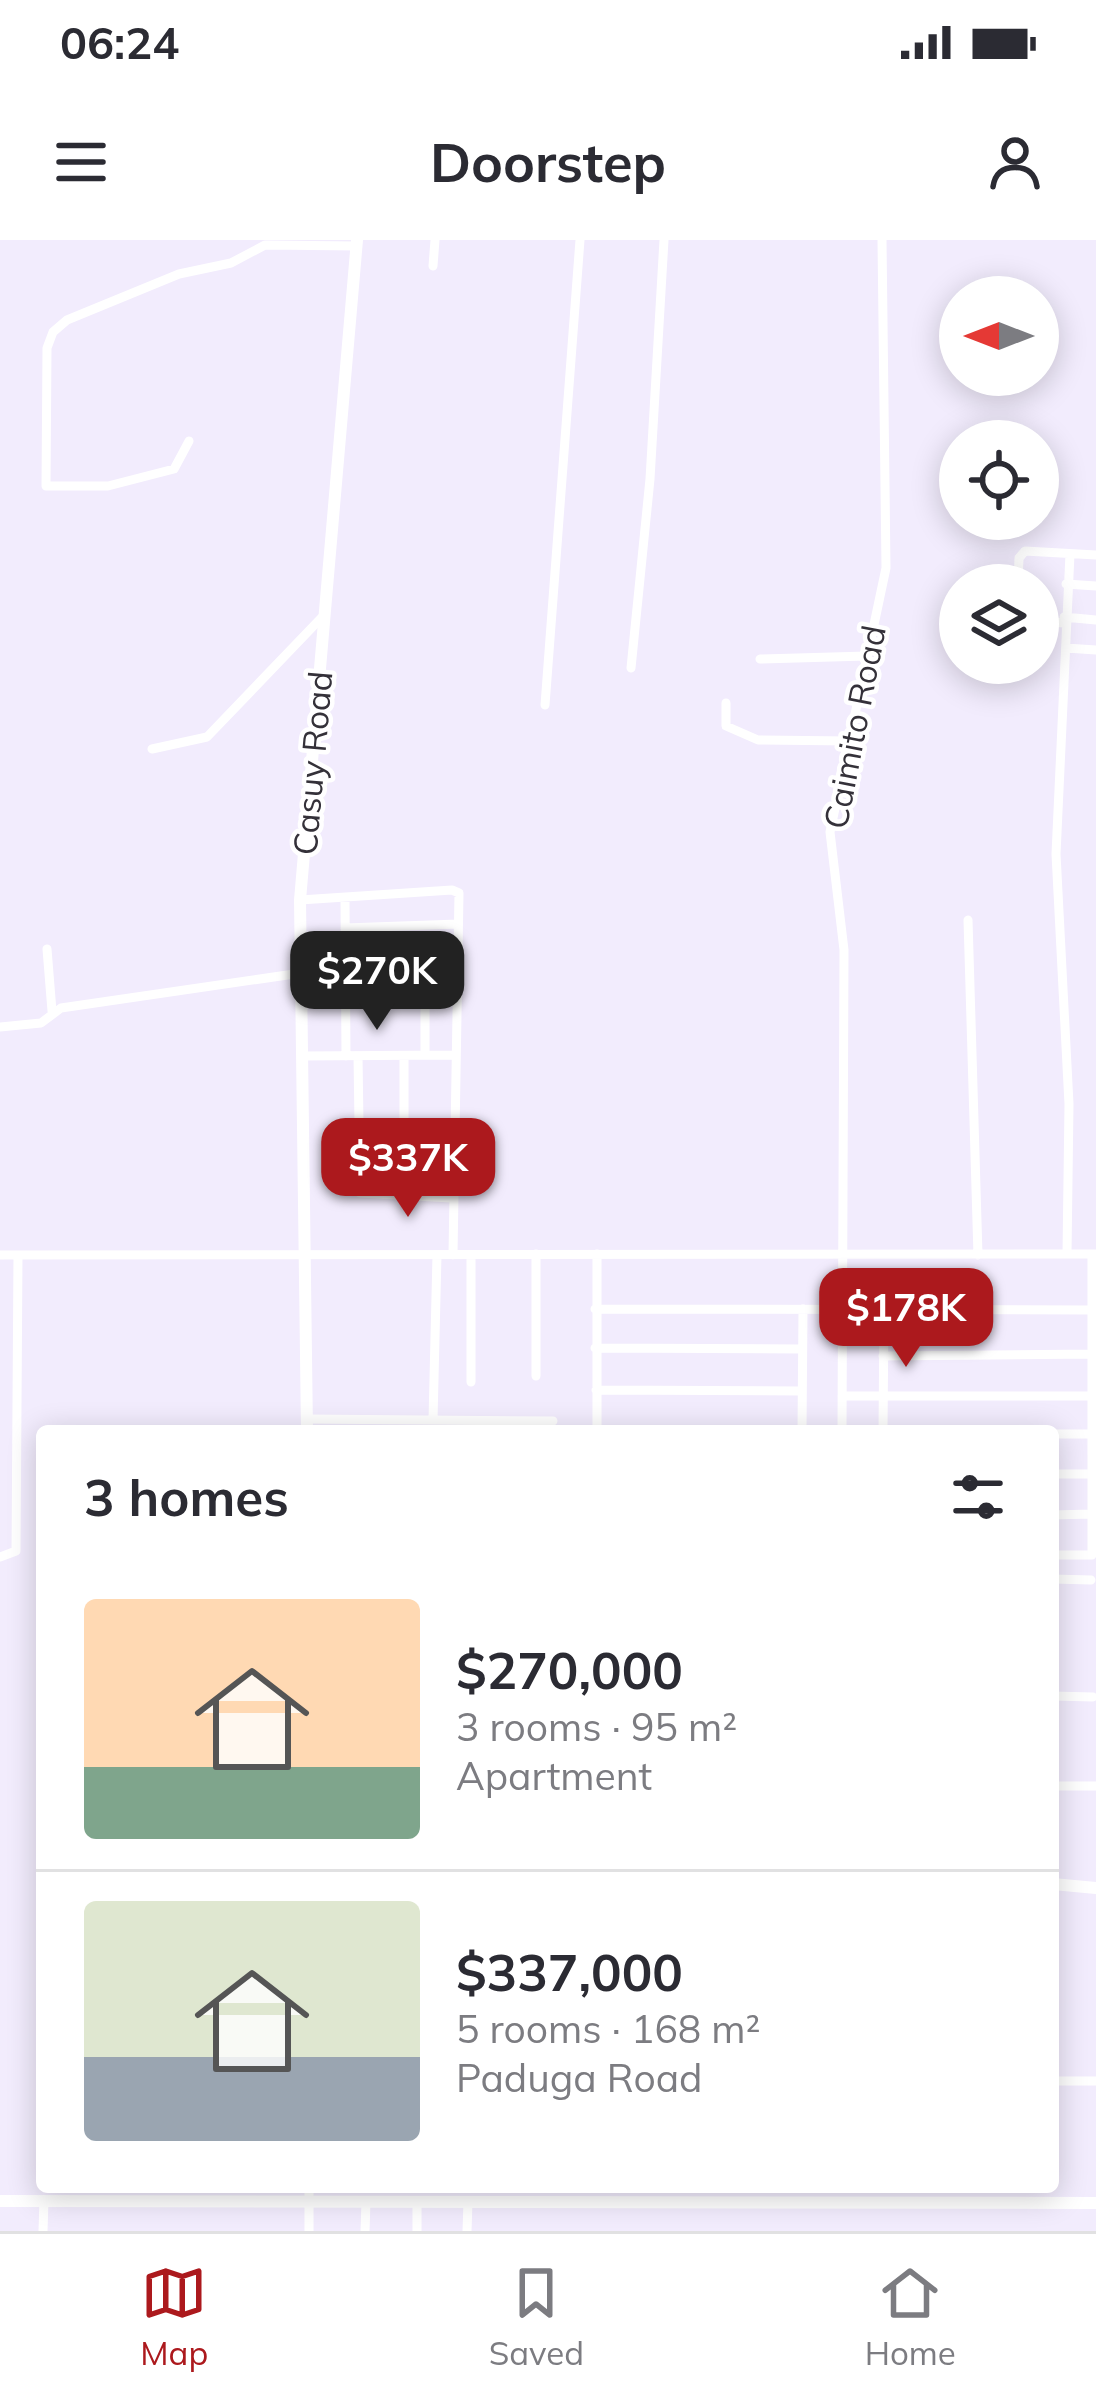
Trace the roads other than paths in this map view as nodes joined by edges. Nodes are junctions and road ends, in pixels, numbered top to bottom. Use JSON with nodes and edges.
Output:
{"nodes":[{"id":1,"x":435,"y":240,"type":"edge"},
{"id":2,"x":580,"y":240,"type":"edge"},
{"id":3,"x":664,"y":240,"type":"edge"},
{"id":4,"x":882,"y":240,"type":"edge"},
{"id":5,"x":357,"y":243,"type":"edge"},
{"id":6,"x":433,"y":266,"type":"dead end"},
{"id":7,"x":188,"y":441,"type":"dead end"},
{"id":8,"x":1070,"y":554,"type":"junction"},
{"id":9,"x":1096,"y":556,"type":"edge"},
{"id":10,"x":1021,"y":564,"type":"edge"},
{"id":11,"x":1066,"y":584,"type":"junction"},
{"id":12,"x":1096,"y":586,"type":"edge"},
{"id":13,"x":325,"y":614,"type":"junction"},
{"id":14,"x":1059,"y":620,"type":"edge"},
{"id":15,"x":1064,"y":620,"type":"junction"},
{"id":16,"x":1096,"y":620,"type":"edge"},
{"id":17,"x":1066,"y":648,"type":"junction"},
{"id":18,"x":1096,"y":650,"type":"edge"},
{"id":19,"x":867,"y":656,"type":"junction"},
{"id":20,"x":760,"y":659,"type":"dead end"},
{"id":21,"x":631,"y":668,"type":"dead end"},
{"id":22,"x":726,"y":703,"type":"dead end"},
{"id":23,"x":545,"y":705,"type":"dead end"},
{"id":24,"x":849,"y":741,"type":"junction"},
{"id":25,"x":152,"y":749,"type":"dead end"},
{"id":26,"x":345,"y":898,"type":"junction"},
{"id":27,"x":300,"y":900,"type":"junction"},
{"id":28,"x":968,"y":920,"type":"dead end"},
{"id":29,"x":458,"y":924,"type":"junction"},
{"id":30,"x":345,"y":928,"type":"junction"},
{"id":31,"x":47,"y":949,"type":"dead end"},
{"id":32,"x":457,"y":958,"type":"junction"},
{"id":33,"x":346,"y":962,"type":"junction"},
{"id":34,"x":301,"y":973,"type":"junction"},
{"id":35,"x":458,"y":989,"type":"junction"},
{"id":36,"x":425,"y":991,"type":"junction"},
{"id":37,"x":347,"y":994,"type":"junction"},
{"id":38,"x":52,"y":1012,"type":"junction"},
{"id":39,"x":0,"y":1028,"type":"edge"},
{"id":40,"x":425,"y":1055,"type":"junction"},
{"id":41,"x":452,"y":1055,"type":"junction"},
{"id":42,"x":302,"y":1056,"type":"junction"},
{"id":43,"x":352,"y":1056,"type":"junction"},
{"id":44,"x":404,"y":1056,"type":"junction"},
{"id":45,"x":404,"y":1197,"type":"junction"},
{"id":46,"x":451,"y":1198,"type":"junction"},
{"id":47,"x":597,"y":1253,"type":"junction"},
{"id":48,"x":536,"y":1254,"type":"junction"},
{"id":49,"x":1067,"y":1254,"type":"junction"},
{"id":50,"x":1094,"y":1254,"type":"edge"},
{"id":51,"x":0,"y":1255,"type":"edge"},
{"id":52,"x":18,"y":1255,"type":"junction"},
{"id":53,"x":307,"y":1255,"type":"junction"},
{"id":54,"x":437,"y":1255,"type":"junction"},
{"id":55,"x":453,"y":1255,"type":"junction"},
{"id":56,"x":472,"y":1255,"type":"junction"},
{"id":57,"x":978,"y":1255,"type":"junction"},
{"id":58,"x":843,"y":1256,"type":"junction"},
{"id":59,"x":0,"y":1298,"type":"edge"},
{"id":60,"x":16,"y":1298,"type":"junction"},
{"id":61,"x":595,"y":1309,"type":"junction"},
{"id":62,"x":803,"y":1309,"type":"junction"},
{"id":63,"x":844,"y":1310,"type":"junction"},
{"id":64,"x":884,"y":1310,"type":"junction"},
{"id":65,"x":1092,"y":1310,"type":"junction"},
{"id":66,"x":16,"y":1334,"type":"junction"},
{"id":67,"x":0,"y":1335,"type":"edge"},
{"id":68,"x":595,"y":1348,"type":"junction"},
{"id":69,"x":801,"y":1349,"type":"junction"},
{"id":70,"x":1093,"y":1354,"type":"junction"},
{"id":71,"x":884,"y":1356,"type":"junction"},
{"id":72,"x":536,"y":1376,"type":"dead end"},
{"id":73,"x":471,"y":1382,"type":"dead end"},
{"id":74,"x":596,"y":1390,"type":"junction"},
{"id":75,"x":801,"y":1390,"type":"junction"},
{"id":76,"x":883,"y":1395,"type":"junction"},
{"id":77,"x":842,"y":1396,"type":"junction"},
{"id":78,"x":1093,"y":1396,"type":"edge"},
{"id":79,"x":434,"y":1420,"type":"junction"},
{"id":80,"x":553,"y":1421,"type":"dead end"},
{"id":81,"x":307,"y":1425,"type":"edge"},
{"id":82,"x":597,"y":1425,"type":"edge"},
{"id":83,"x":802,"y":1425,"type":"edge"},
{"id":84,"x":842,"y":1425,"type":"edge"},
{"id":85,"x":884,"y":1425,"type":"edge"},
{"id":86,"x":1059,"y":1434,"type":"edge"},
{"id":87,"x":1092,"y":1434,"type":"junction"},
{"id":88,"x":1059,"y":1474,"type":"edge"},
{"id":89,"x":1091,"y":1474,"type":"junction"},
{"id":90,"x":1059,"y":1514,"type":"edge"},
{"id":91,"x":1091,"y":1514,"type":"junction"},
{"id":92,"x":0,"y":1518,"type":"edge"},
{"id":93,"x":16,"y":1519,"type":"junction"},
{"id":94,"x":1059,"y":1555,"type":"edge"},
{"id":95,"x":1070,"y":1555,"type":"junction"},
{"id":96,"x":0,"y":1557,"type":"edge"},
{"id":97,"x":1059,"y":1577,"type":"edge"},
{"id":98,"x":1059,"y":1579,"type":"edge"},
{"id":99,"x":1090,"y":1580,"type":"dead end"},
{"id":100,"x":1059,"y":1696,"type":"edge"},
{"id":101,"x":1094,"y":1697,"type":"edge"},
{"id":102,"x":1059,"y":1786,"type":"edge"},
{"id":103,"x":1096,"y":1786,"type":"edge"},
{"id":104,"x":1059,"y":1885,"type":"edge"},
{"id":105,"x":1096,"y":1888,"type":"edge"},
{"id":106,"x":1096,"y":2080,"type":"edge"},
{"id":107,"x":1059,"y":2081,"type":"edge"},
{"id":108,"x":629,"y":2193,"type":"edge"},
{"id":109,"x":851,"y":2193,"type":"edge"},
{"id":110,"x":309,"y":2194,"type":"edge"},
{"id":111,"x":44,"y":2199,"type":"junction"},
{"id":112,"x":0,"y":2200,"type":"edge"},
{"id":113,"x":365,"y":2202,"type":"junction"},
{"id":114,"x":417,"y":2202,"type":"junction"},
{"id":115,"x":468,"y":2202,"type":"junction"},
{"id":116,"x":629,"y":2203,"type":"junction"},
{"id":117,"x":852,"y":2204,"type":"junction"},
{"id":118,"x":1096,"y":2204,"type":"edge"},
{"id":119,"x":44,"y":2231,"type":"edge"},
{"id":120,"x":309,"y":2231,"type":"edge"},
{"id":121,"x":364,"y":2231,"type":"edge"},
{"id":122,"x":417,"y":2231,"type":"edge"},
{"id":123,"x":467,"y":2231,"type":"edge"}],
"edges":[{"from":1,"to":6,"type":"street"},
{"from":2,"to":23,"type":"street"},
{"from":3,"to":21,"type":"street"},
{"from":4,"to":19,"type":"street","name":"Caimito Road"},
{"from":5,"to":7,"type":"street"},
{"from":5,"to":13,"type":"street","name":"Casuy Road"},
{"from":8,"to":9,"type":"street"},
{"from":8,"to":10,"type":"street"},
{"from":8,"to":11,"type":"street"},
{"from":11,"to":12,"type":"street"},
{"from":11,"to":15,"type":"street"},
{"from":13,"to":25,"type":"street"},
{"from":13,"to":27,"type":"street","name":"Casuy Road"},
{"from":14,"to":15,"type":"street"},
{"from":15,"to":16,"type":"street"},
{"from":15,"to":17,"type":"street"},
{"from":17,"to":18,"type":"street"},
{"from":17,"to":49,"type":"street"},
{"from":19,"to":20,"type":"street"},
{"from":19,"to":24,"type":"street","name":"Caimito Road"},
{"from":22,"to":24,"type":"street"},
{"from":24,"to":58,"type":"street","name":"Caimito Road"},
{"from":26,"to":27,"type":"street"},
{"from":26,"to":29,"type":"street"},
{"from":26,"to":30,"type":"street"},
{"from":27,"to":34,"type":"street","name":"Casuy Road"},
{"from":28,"to":57,"type":"street"},
{"from":29,"to":30,"type":"street"},
{"from":29,"to":32,"type":"street"},
{"from":30,"to":33,"type":"street"},
{"from":31,"to":38,"type":"street"},
{"from":32,"to":33,"type":"street"},
{"from":32,"to":35,"type":"street"},
{"from":33,"to":37,"type":"street"},
{"from":34,"to":38,"type":"street"},
{"from":34,"to":42,"type":"street","name":"Casuy Road"},
{"from":35,"to":36,"type":"street"},
{"from":35,"to":41,"type":"street"},
{"from":36,"to":37,"type":"street"},
{"from":36,"to":40,"type":"street"},
{"from":37,"to":43,"type":"street"},
{"from":38,"to":39,"type":"street"},
{"from":40,"to":41,"type":"street"},
{"from":40,"to":44,"type":"street"},
{"from":41,"to":46,"type":"street"},
{"from":42,"to":43,"type":"street"},
{"from":42,"to":53,"type":"street","name":"Casuy Road"},
{"from":43,"to":44,"type":"street"},
{"from":43,"to":45,"type":"street"},
{"from":44,"to":45,"type":"street"},
{"from":45,"to":46,"type":"street"},
{"from":46,"to":55,"type":"street"},
{"from":47,"to":48,"type":"street"},
{"from":47,"to":58,"type":"street"},
{"from":47,"to":61,"type":"street"},
{"from":48,"to":56,"type":"street"},
{"from":48,"to":72,"type":"street"},
{"from":49,"to":50,"type":"street"},
{"from":49,"to":57,"type":"street"},
{"from":50,"to":65,"type":"street"},
{"from":51,"to":52,"type":"street"},
{"from":52,"to":53,"type":"street"},
{"from":52,"to":60,"type":"street"},
{"from":53,"to":54,"type":"street"},
{"from":53,"to":81,"type":"street","name":"Casuy Road"},
{"from":54,"to":55,"type":"street"},
{"from":54,"to":79,"type":"street"},
{"from":55,"to":56,"type":"street"},
{"from":56,"to":73,"type":"street"},
{"from":57,"to":58,"type":"street"},
{"from":58,"to":63,"type":"street","name":"Caimito Road"},
{"from":59,"to":60,"type":"street"},
{"from":60,"to":66,"type":"street"},
{"from":61,"to":62,"type":"street"},
{"from":61,"to":68,"type":"street"},
{"from":62,"to":63,"type":"street"},
{"from":62,"to":69,"type":"street"},
{"from":63,"to":64,"type":"street"},
{"from":63,"to":77,"type":"street","name":"Caimito Road"},
{"from":64,"to":65,"type":"street"},
{"from":64,"to":71,"type":"street"},
{"from":65,"to":70,"type":"street"},
{"from":66,"to":67,"type":"street"},
{"from":66,"to":93,"type":"street"},
{"from":68,"to":69,"type":"street"},
{"from":68,"to":74,"type":"street"},
{"from":69,"to":75,"type":"street"},
{"from":70,"to":71,"type":"street"},
{"from":70,"to":78,"type":"street"},
{"from":71,"to":76,"type":"street"},
{"from":74,"to":75,"type":"street"},
{"from":74,"to":82,"type":"street"},
{"from":75,"to":83,"type":"street"},
{"from":76,"to":77,"type":"street"},
{"from":76,"to":78,"type":"street"},
{"from":76,"to":85,"type":"street"},
{"from":77,"to":84,"type":"street","name":"Caimito Road"},
{"from":78,"to":87,"type":"street"},
{"from":79,"to":80,"type":"street"},
{"from":79,"to":81,"type":"street"},
{"from":86,"to":87,"type":"street"},
{"from":87,"to":89,"type":"street"},
{"from":88,"to":89,"type":"street"},
{"from":89,"to":91,"type":"street"},
{"from":90,"to":91,"type":"street"},
{"from":91,"to":95,"type":"street"},
{"from":92,"to":93,"type":"street"},
{"from":93,"to":96,"type":"street"},
{"from":94,"to":95,"type":"street"},
{"from":95,"to":97,"type":"street"},
{"from":98,"to":99,"type":"street"},
{"from":100,"to":101,"type":"street"},
{"from":102,"to":103,"type":"street"},
{"from":104,"to":105,"type":"street"},
{"from":106,"to":107,"type":"street"},
{"from":108,"to":116,"type":"street"},
{"from":109,"to":117,"type":"street"},
{"from":110,"to":111,"type":"street"},
{"from":110,"to":113,"type":"street"},
{"from":110,"to":120,"type":"street"},
{"from":111,"to":112,"type":"street"},
{"from":111,"to":119,"type":"street"},
{"from":113,"to":114,"type":"street"},
{"from":113,"to":121,"type":"street"},
{"from":114,"to":115,"type":"street"},
{"from":114,"to":122,"type":"street"},
{"from":115,"to":116,"type":"street"},
{"from":115,"to":123,"type":"street"},
{"from":116,"to":117,"type":"street"},
{"from":117,"to":118,"type":"street"}]}
